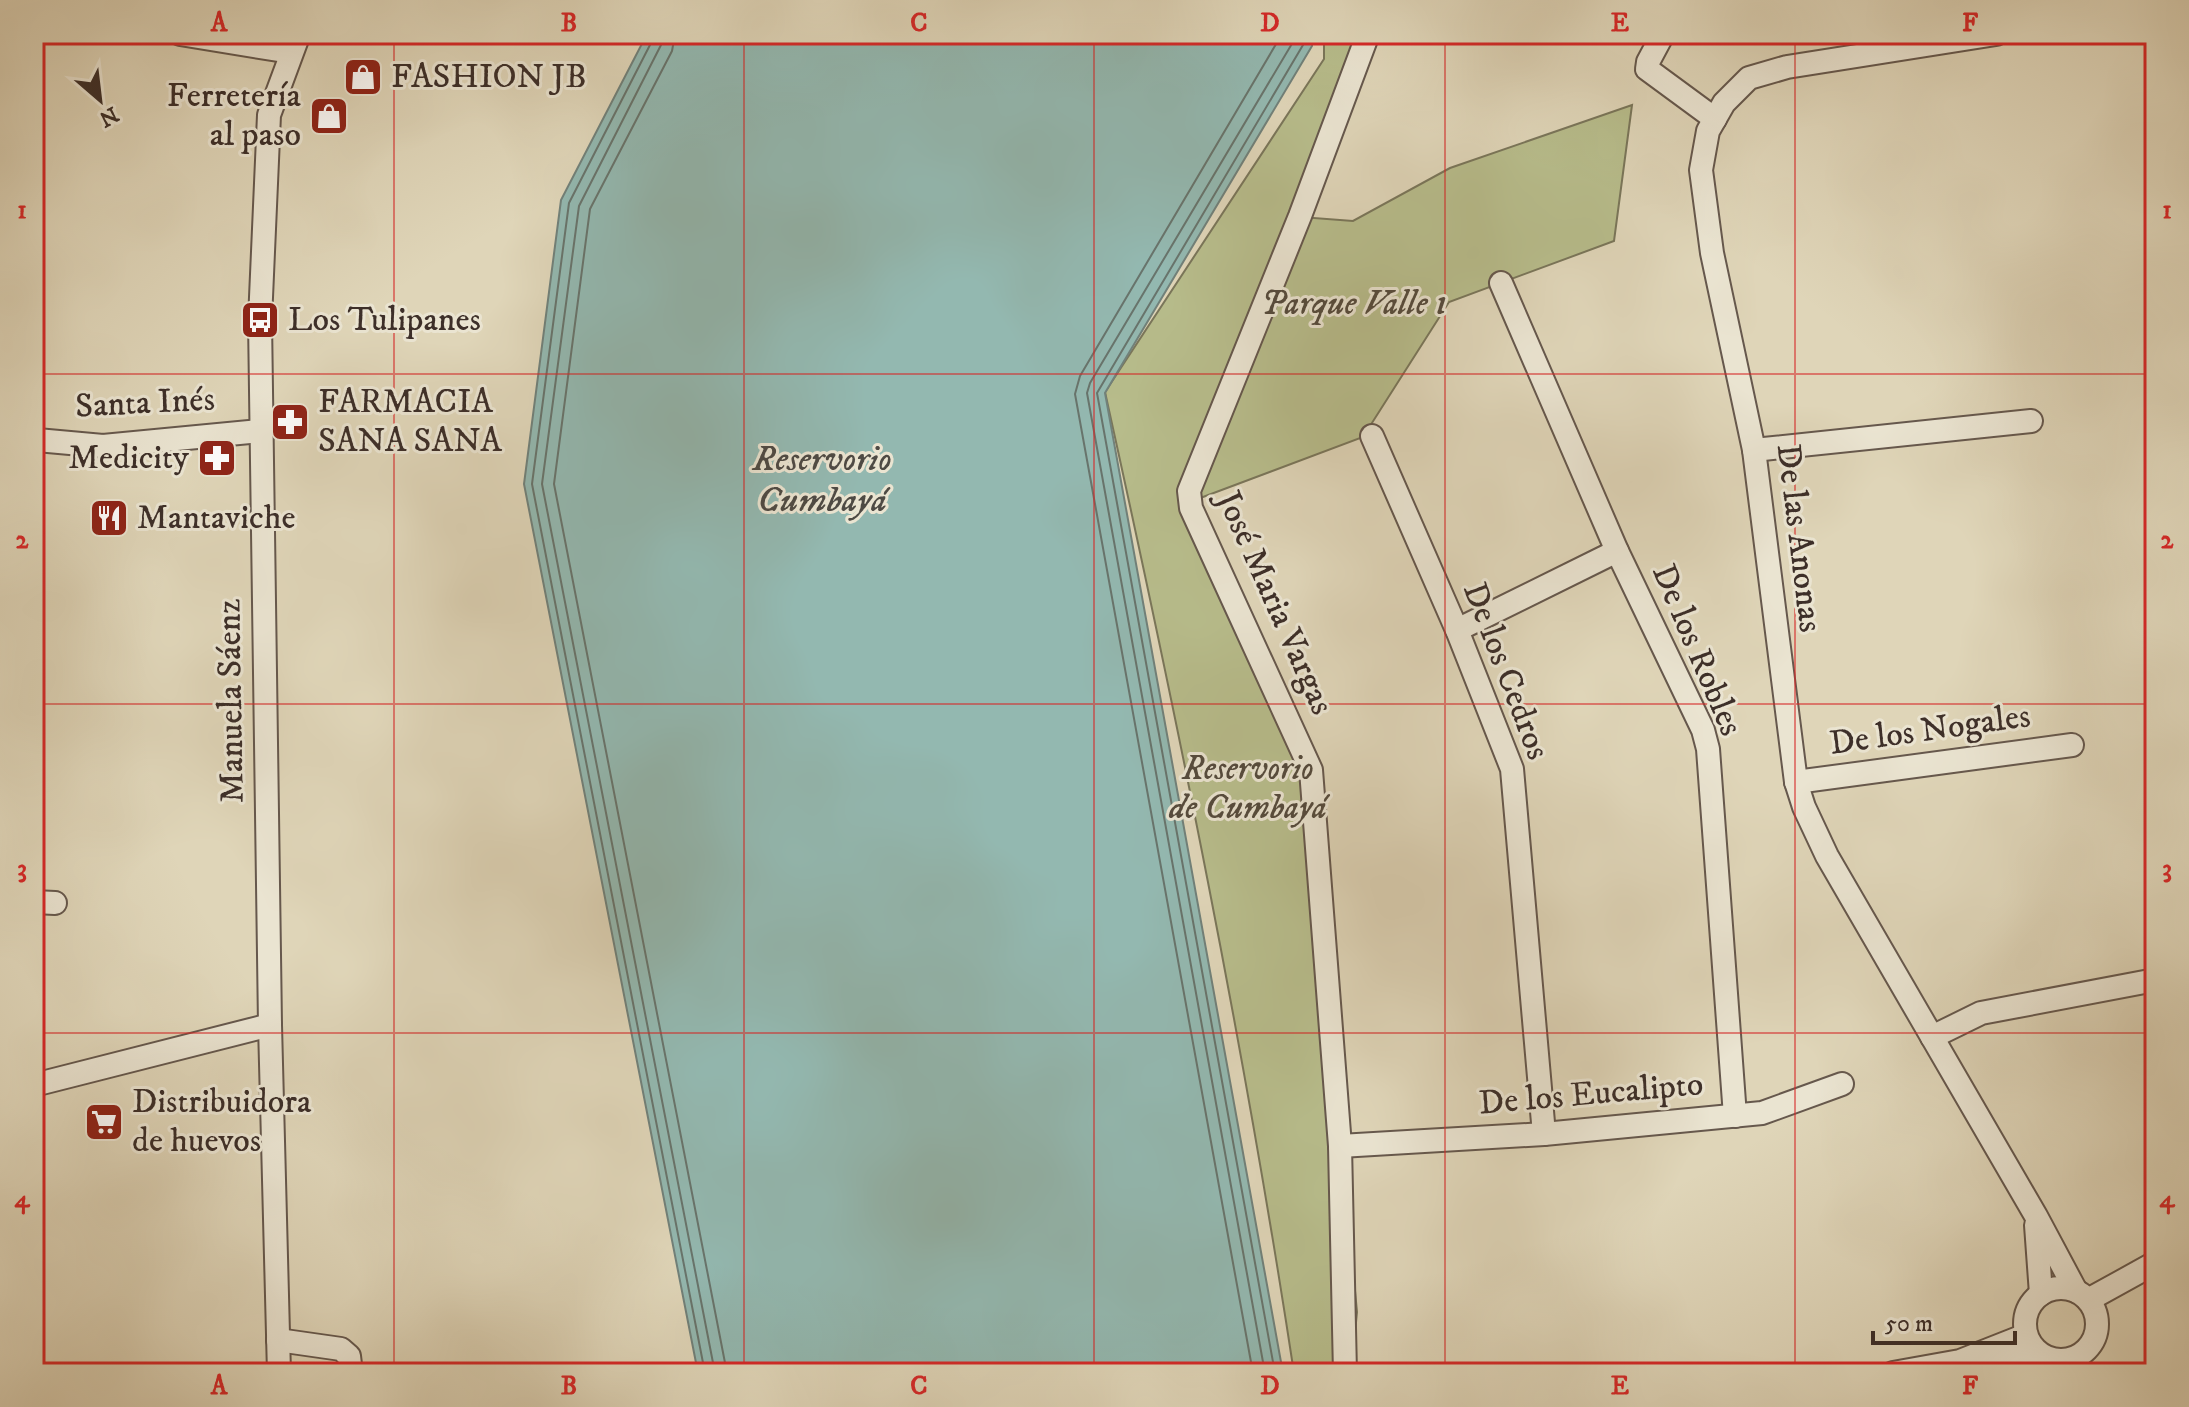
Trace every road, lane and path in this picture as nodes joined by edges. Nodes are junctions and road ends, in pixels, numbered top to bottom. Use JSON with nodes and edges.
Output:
{"nodes":[{"id":1,"x":180,"y":34,"type":"edge"},
{"id":2,"x":1368,"y":34,"type":"edge"},
{"id":3,"x":1663,"y":34,"type":"edge"},
{"id":4,"x":1996,"y":34,"type":"edge"},
{"id":5,"x":295,"y":43,"type":"edge"},
{"id":6,"x":1715,"y":119,"type":"junction"},
{"id":7,"x":1501,"y":283,"type":"dead end"},
{"id":8,"x":2031,"y":421,"type":"dead end"},
{"id":9,"x":260,"y":431,"type":"junction"},
{"id":10,"x":1372,"y":436,"type":"dead end"},
{"id":11,"x":34,"y":437,"type":"edge"},
{"id":12,"x":1754,"y":450,"type":"junction"},
{"id":13,"x":1617,"y":551,"type":"junction"},
{"id":14,"x":1457,"y":630,"type":"junction"},
{"id":15,"x":2072,"y":745,"type":"dead end"},
{"id":16,"x":1796,"y":782,"type":"junction"},
{"id":17,"x":2155,"y":980,"type":"edge"},
{"id":18,"x":270,"y":1025,"type":"junction"},
{"id":19,"x":1932,"y":1037,"type":"junction"},
{"id":20,"x":1842,"y":1084,"type":"dead end"},
{"id":21,"x":34,"y":1085,"type":"edge"},
{"id":22,"x":1735,"y":1116,"type":"junction"},
{"id":23,"x":1544,"y":1134,"type":"junction"},
{"id":24,"x":1340,"y":1146,"type":"junction"},
{"id":25,"x":2036,"y":1216,"type":"junction"},
{"id":26,"x":2155,"y":1263,"type":"edge"},
{"id":27,"x":2041,"y":1294,"type":"junction"},
{"id":28,"x":2082,"y":1296,"type":"junction"},
{"id":29,"x":2026,"y":1335,"type":"junction"},
{"id":30,"x":278,"y":1340,"type":"junction"},
{"id":31,"x":2039,"y":1354,"type":"junction"},
{"id":32,"x":279,"y":1373,"type":"edge"},
{"id":33,"x":351,"y":1373,"type":"edge"},
{"id":34,"x":1345,"y":1373,"type":"edge"},
{"id":35,"x":1893,"y":1373,"type":"edge"},
{"id":36,"x":1966,"y":1373,"type":"edge"}],
"edges":[{"from":1,"to":5,"type":"street"},
{"from":2,"to":24,"type":"street","name":"José Maria Vargas"},
{"from":3,"to":6,"type":"street"},
{"from":4,"to":6,"type":"street","name":"De las Anonas"},
{"from":5,"to":9,"type":"street","name":"Manuela Sáenz"},
{"from":6,"to":12,"type":"street","name":"De las Anonas"},
{"from":7,"to":13,"type":"street","name":"De los Robles"},
{"from":8,"to":12,"type":"street"},
{"from":9,"to":11,"type":"street","name":"Santa Inés"},
{"from":9,"to":18,"type":"street","name":"Manuela Sáenz"},
{"from":10,"to":14,"type":"street","name":"De los Cedros"},
{"from":12,"to":16,"type":"street","name":"De las Anonas"},
{"from":13,"to":14,"type":"street"},
{"from":13,"to":22,"type":"street","name":"De los Robles"},
{"from":14,"to":23,"type":"street","name":"De los Cedros"},
{"from":15,"to":16,"type":"street","name":"De los Nogales"},
{"from":16,"to":19,"type":"street","name":"De las Anonas"},
{"from":17,"to":19,"type":"street"},
{"from":18,"to":21,"type":"street"},
{"from":18,"to":30,"type":"street","name":"Manuela Sáenz"},
{"from":19,"to":25,"type":"street","name":"De las Anonas"},
{"from":20,"to":22,"type":"street","name":"De los Eucalipto"},
{"from":22,"to":23,"type":"street","name":"De los Eucalipto"},
{"from":23,"to":24,"type":"street","name":"De los Eucalipto"},
{"from":24,"to":34,"type":"street","name":"José Maria Vargas"},
{"from":25,"to":27,"type":"street"},
{"from":25,"to":28,"type":"street","name":"De las Anonas"},
{"from":26,"to":28,"type":"street"},
{"from":27,"to":28,"type":"street"},
{"from":27,"to":29,"type":"street"},
{"from":28,"to":31,"type":"street"},
{"from":29,"to":31,"type":"street"},
{"from":29,"to":35,"type":"street"},
{"from":30,"to":32,"type":"street","name":"Manuela Sáenz"},
{"from":30,"to":33,"type":"street"},
{"from":31,"to":36,"type":"street"}]}
